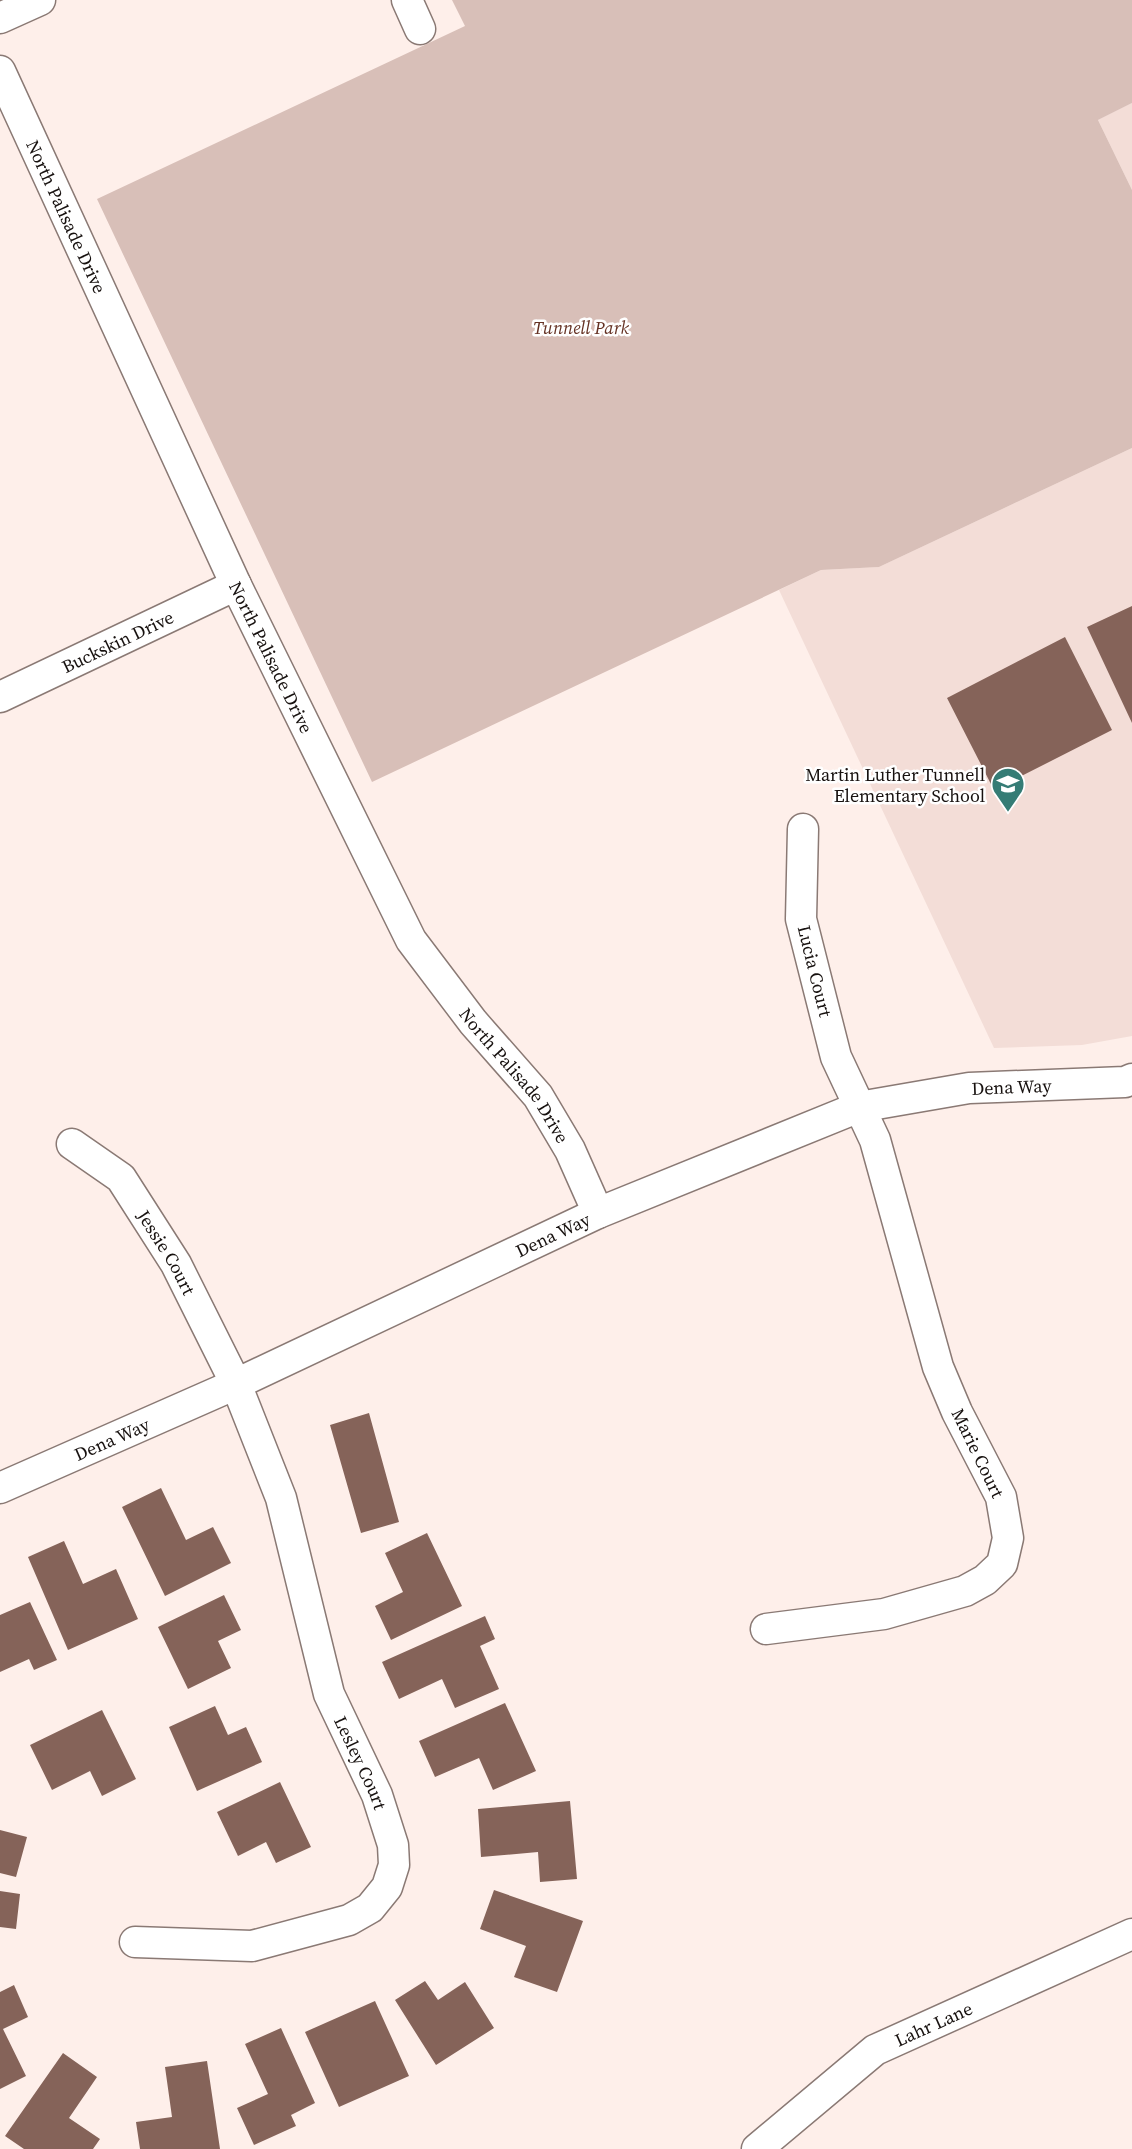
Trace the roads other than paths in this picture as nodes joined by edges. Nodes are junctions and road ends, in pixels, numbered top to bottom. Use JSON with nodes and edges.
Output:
{"nodes":[{"id":1,"x":40,"y":0,"type":"edge"},
{"id":2,"x":407,"y":0,"type":"edge"},
{"id":3,"x":0,"y":18,"type":"edge"},
{"id":4,"x":420,"y":29,"type":"dead end"},
{"id":5,"x":0,"y":71,"type":"edge"},
{"id":6,"x":236,"y":585,"type":"junction"},
{"id":7,"x":0,"y":697,"type":"edge"},
{"id":8,"x":803,"y":829,"type":"dead end"},
{"id":9,"x":1132,"y":1079,"type":"edge"},
{"id":10,"x":859,"y":1107,"type":"junction"},
{"id":11,"x":72,"y":1144,"type":"dead end"},
{"id":12,"x":598,"y":1213,"type":"junction"},
{"id":13,"x":236,"y":1384,"type":"junction"},
{"id":14,"x":0,"y":1488,"type":"edge"},
{"id":15,"x":766,"y":1629,"type":"dead end"},
{"id":16,"x":1132,"y":1934,"type":"edge"},
{"id":17,"x":135,"y":1942,"type":"dead end"},
{"id":18,"x":757,"y":2149,"type":"edge"}],
"edges":[{"from":1,"to":3,"type":"street"},
{"from":2,"to":4,"type":"street"},
{"from":5,"to":6,"type":"street","name":"North Palisade Drive"},
{"from":6,"to":7,"type":"street","name":"Buckskin Drive"},
{"from":6,"to":12,"type":"street","name":"North Palisade Drive"},
{"from":8,"to":10,"type":"street","name":"Lucia Court"},
{"from":9,"to":10,"type":"street","name":"Dena Way"},
{"from":10,"to":12,"type":"street","name":"Dena Way"},
{"from":10,"to":15,"type":"street","name":"Marie Court"},
{"from":11,"to":13,"type":"street","name":"Jessie Court"},
{"from":12,"to":13,"type":"street","name":"Dena Way"},
{"from":13,"to":14,"type":"street","name":"Dena Way"},
{"from":13,"to":17,"type":"street","name":"Lesley Court"},
{"from":16,"to":18,"type":"street","name":"Lahr Lane"}]}
